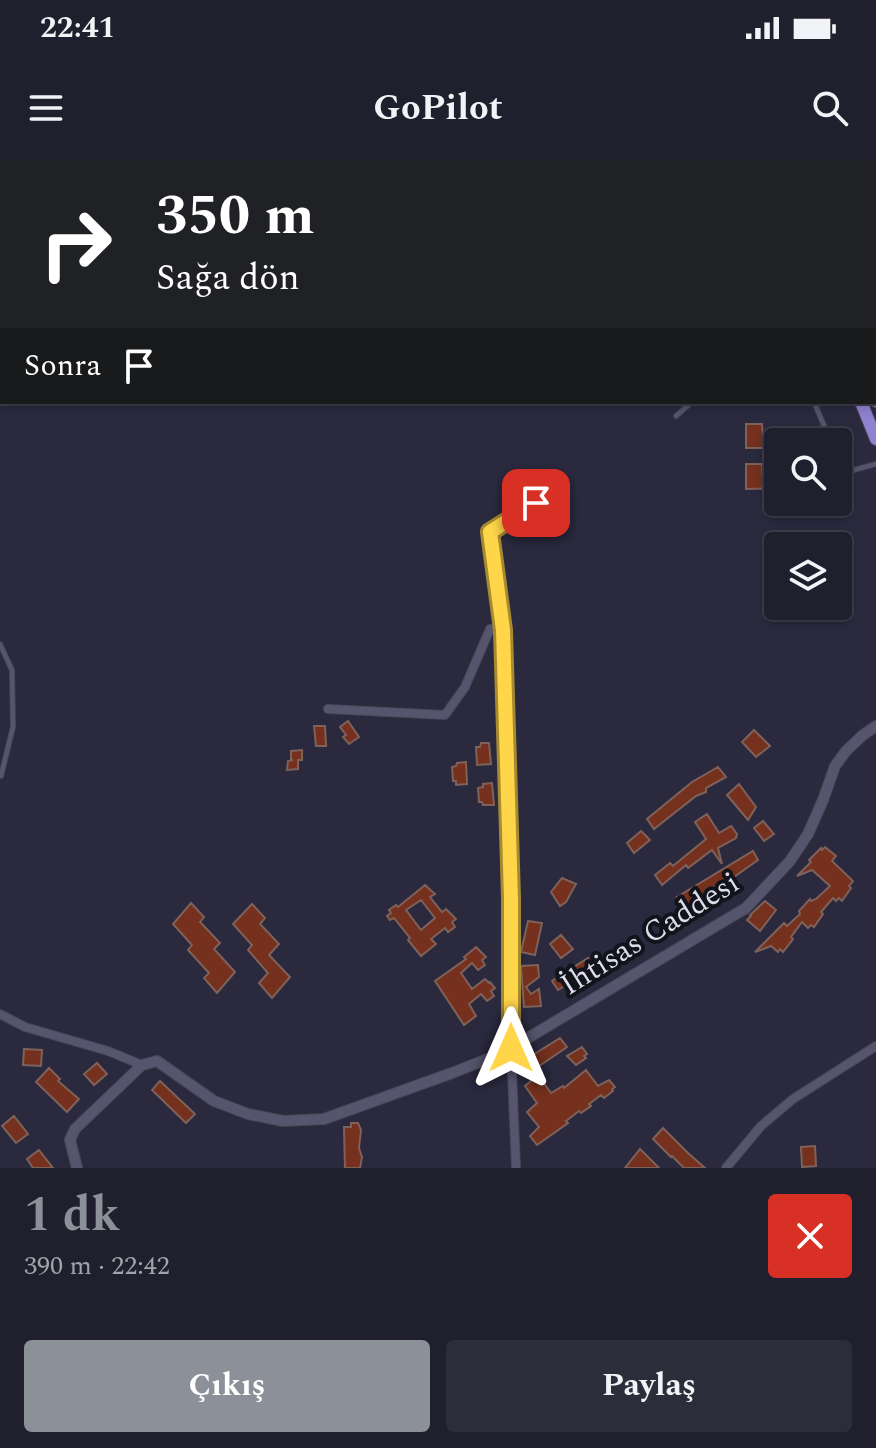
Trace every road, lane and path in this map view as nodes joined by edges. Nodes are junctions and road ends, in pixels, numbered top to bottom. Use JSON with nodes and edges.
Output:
{"nodes":[{"id":1,"x":690,"y":404,"type":"edge"},
{"id":2,"x":815,"y":404,"type":"edge"},
{"id":3,"x":862,"y":404,"type":"edge"},
{"id":4,"x":676,"y":416,"type":"dead end"},
{"id":5,"x":825,"y":428,"type":"edge"},
{"id":6,"x":876,"y":439,"type":"edge"},
{"id":7,"x":876,"y":464,"type":"edge"},
{"id":8,"x":852,"y":471,"type":"edge"},
{"id":9,"x":559,"y":489,"type":"dead end"},
{"id":10,"x":503,"y":630,"type":"junction"},
{"id":11,"x":0,"y":644,"type":"edge"},
{"id":12,"x":328,"y":709,"type":"dead end"},
{"id":13,"x":876,"y":726,"type":"edge"},
{"id":14,"x":1,"y":776,"type":"edge"},
{"id":15,"x":0,"y":1014,"type":"edge"},
{"id":16,"x":876,"y":1046,"type":"edge"},
{"id":17,"x":511,"y":1048,"type":"junction"},
{"id":18,"x":142,"y":1065,"type":"junction"},
{"id":19,"x":77,"y":1168,"type":"edge"},
{"id":20,"x":516,"y":1168,"type":"edge"},
{"id":21,"x":726,"y":1168,"type":"edge"}],
"edges":[{"from":1,"to":4,"type":"lane"},
{"from":2,"to":5,"type":"lane"},
{"from":3,"to":6,"type":"highway"},
{"from":7,"to":8,"type":"lane"},
{"from":9,"to":10,"type":"street"},
{"from":10,"to":12,"type":"street"},
{"from":10,"to":17,"type":"street"},
{"from":11,"to":14,"type":"lane"},
{"from":13,"to":17,"type":"street","name":"İhtisas Caddesi"},
{"from":15,"to":18,"type":"street"},
{"from":16,"to":21,"type":"street"},
{"from":17,"to":18,"type":"street","name":"İhtisas Caddesi"},
{"from":17,"to":20,"type":"street"},
{"from":18,"to":19,"type":"street"}]}
